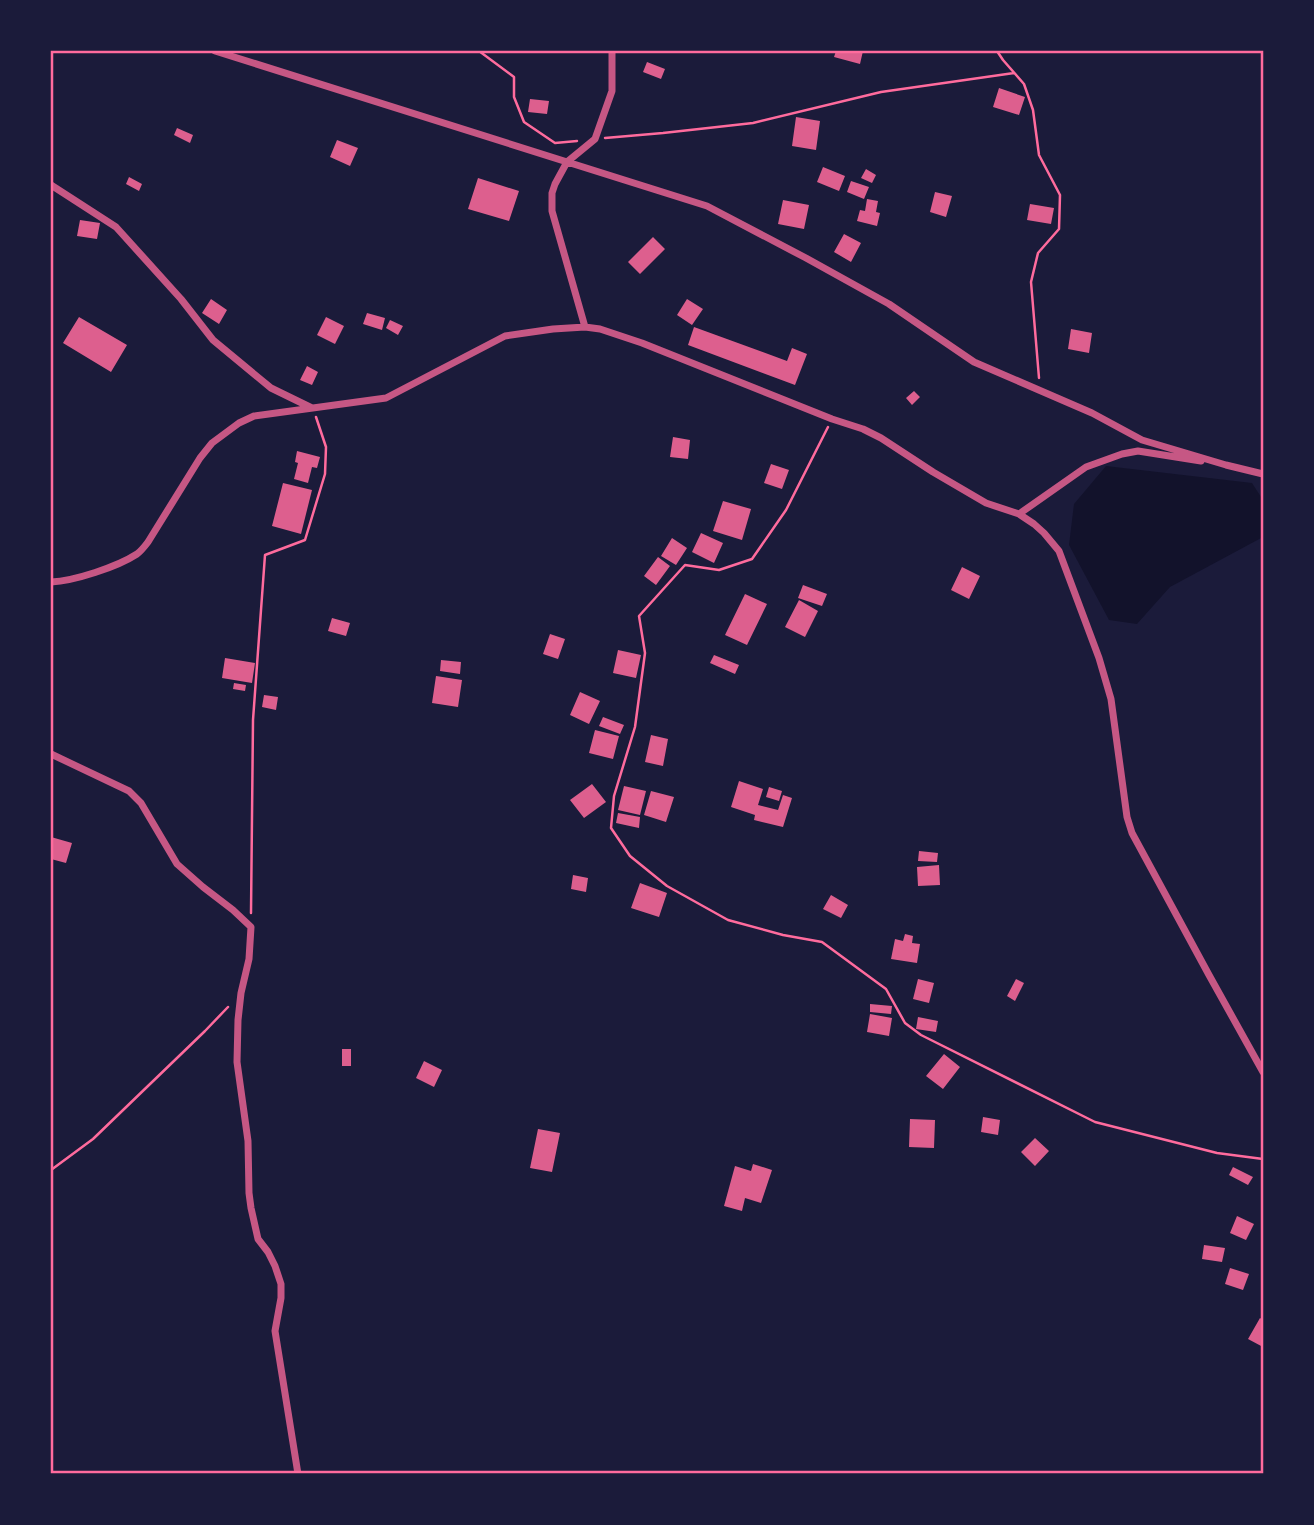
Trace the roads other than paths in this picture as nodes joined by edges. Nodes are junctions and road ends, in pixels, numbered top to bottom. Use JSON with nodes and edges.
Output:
{"nodes":[{"id":1,"x":215,"y":51,"type":"edge"},
{"id":2,"x":612,"y":51,"type":"edge"},
{"id":3,"x":567,"y":162,"type":"junction"},
{"id":4,"x":51,"y":185,"type":"edge"},
{"id":5,"x":585,"y":327,"type":"junction"},
{"id":6,"x":313,"y":408,"type":"junction"},
{"id":7,"x":1226,"y":465,"type":"junction"},
{"id":8,"x":1263,"y":474,"type":"edge"},
{"id":9,"x":1018,"y":514,"type":"junction"},
{"id":10,"x":51,"y":582,"type":"edge"},
{"id":11,"x":51,"y":754,"type":"edge"},
{"id":12,"x":1263,"y":1072,"type":"edge"},
{"id":13,"x":298,"y":1474,"type":"edge"}],
"edges":[{"from":1,"to":3,"type":"street"},
{"from":2,"to":3,"type":"street"},
{"from":3,"to":5,"type":"street"},
{"from":3,"to":7,"type":"street"},
{"from":4,"to":6,"type":"street"},
{"from":5,"to":6,"type":"street"},
{"from":5,"to":9,"type":"street"},
{"from":6,"to":10,"type":"street"},
{"from":7,"to":8,"type":"street"},
{"from":7,"to":9,"type":"street"},
{"from":9,"to":12,"type":"street"},
{"from":11,"to":13,"type":"street"}]}
